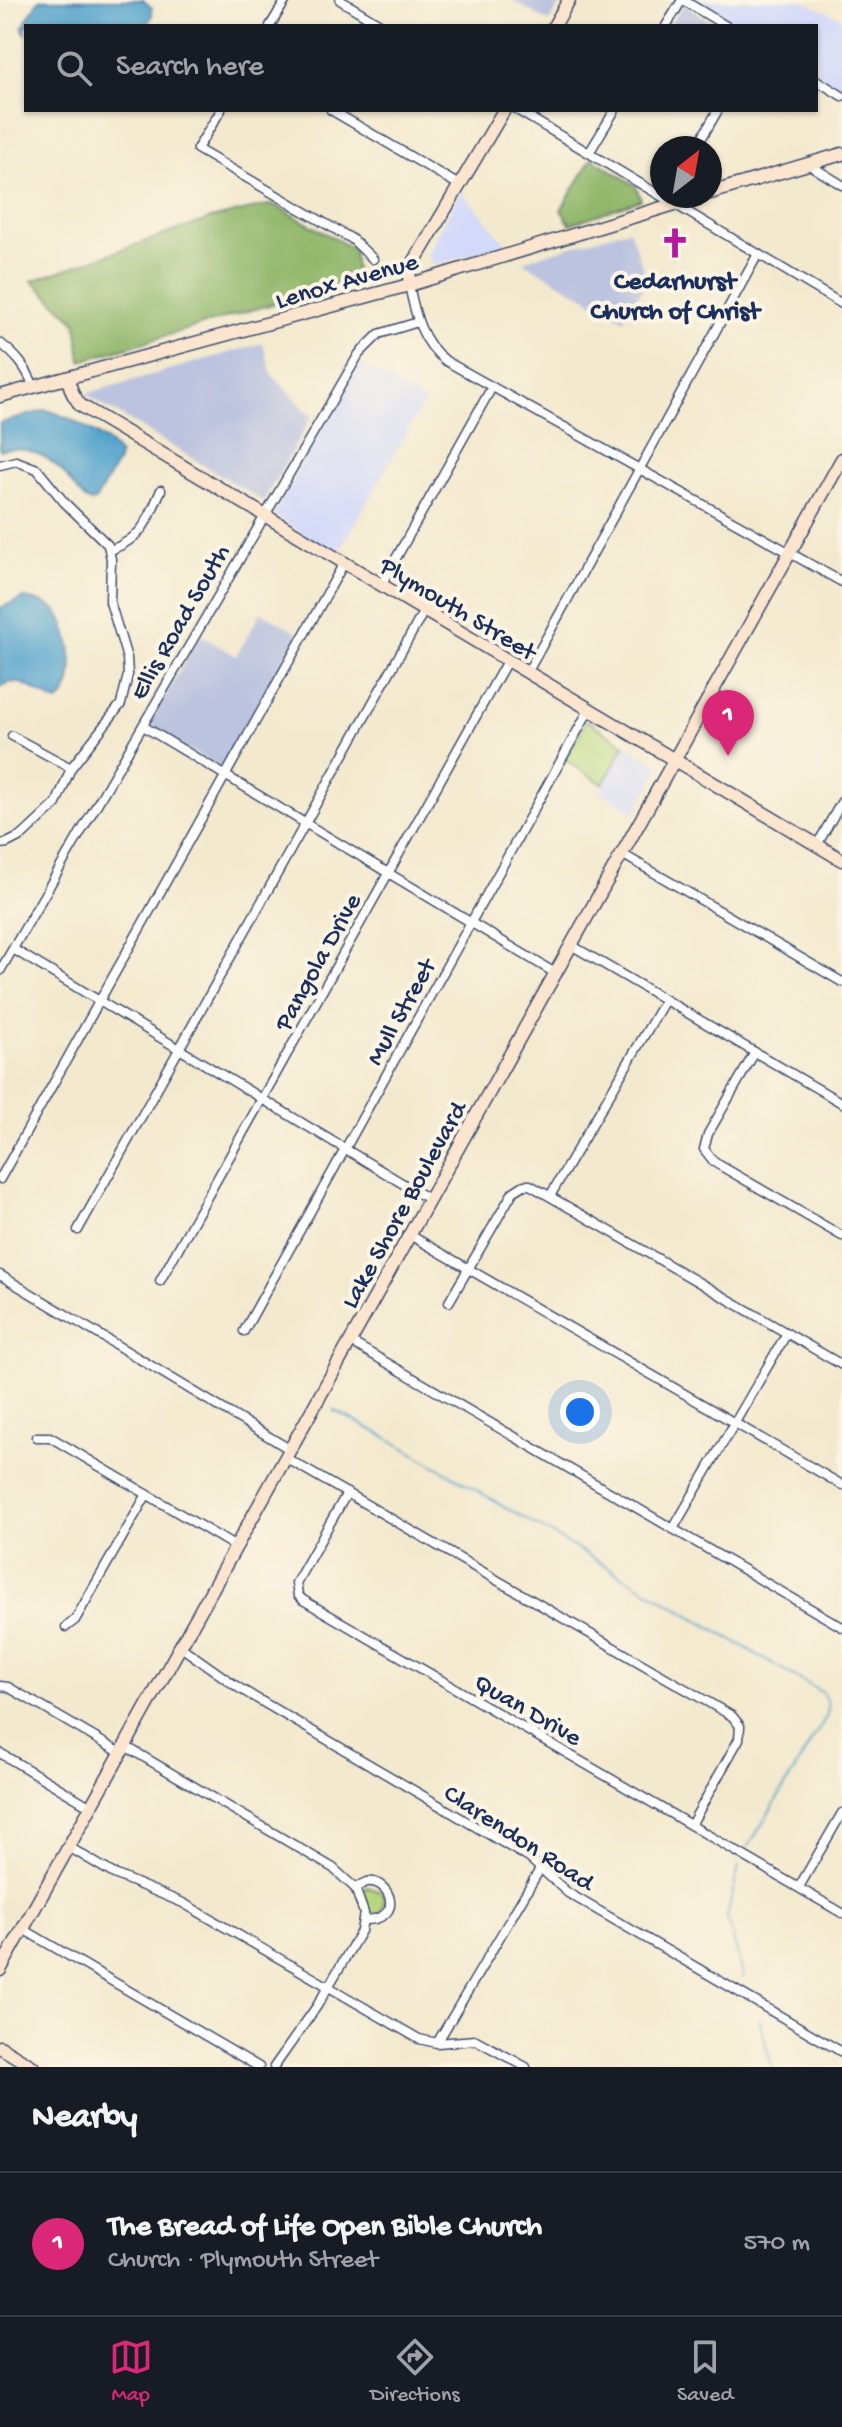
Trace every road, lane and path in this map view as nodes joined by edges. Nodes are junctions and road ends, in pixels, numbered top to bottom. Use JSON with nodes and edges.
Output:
{"nodes":[{"id":1,"x":286,"y":0,"type":"edge"},
{"id":2,"x":340,"y":0,"type":"edge"},
{"id":3,"x":569,"y":0,"type":"edge"},
{"id":4,"x":683,"y":0,"type":"edge"},
{"id":5,"x":271,"y":24,"type":"edge"},
{"id":6,"x":380,"y":24,"type":"edge"},
{"id":7,"x":555,"y":24,"type":"edge"},
{"id":8,"x":667,"y":24,"type":"edge"},
{"id":9,"x":723,"y":24,"type":"edge"},
{"id":10,"x":818,"y":81,"type":"edge"},
{"id":11,"x":842,"y":96,"type":"edge"},
{"id":12,"x":220,"y":112,"type":"edge"},
{"id":13,"x":334,"y":112,"type":"edge"},
{"id":14,"x":503,"y":112,"type":"edge"},
{"id":15,"x":520,"y":112,"type":"edge"},
{"id":16,"x":614,"y":112,"type":"edge"},
{"id":17,"x":717,"y":112,"type":"edge"},
{"id":18,"x":703,"y":136,"type":"edge"},
{"id":19,"x":589,"y":153,"type":"junction"},
{"id":20,"x":842,"y":154,"type":"edge"},
{"id":21,"x":808,"y":164,"type":"junction"},
{"id":22,"x":459,"y":185,"type":"junction"},
{"id":23,"x":842,"y":185,"type":"edge"},
{"id":24,"x":722,"y":189,"type":"edge"},
{"id":25,"x":650,"y":190,"type":"edge"},
{"id":26,"x":661,"y":208,"type":"edge"},
{"id":27,"x":681,"y":208,"type":"edge"},
{"id":28,"x":758,"y":254,"type":"junction"},
{"id":29,"x":373,"y":259,"type":"dead end"},
{"id":30,"x":409,"y":285,"type":"junction"},
{"id":31,"x":842,"y":304,"type":"edge"},
{"id":32,"x":418,"y":322,"type":"junction"},
{"id":33,"x":0,"y":343,"type":"edge"},
{"id":34,"x":67,"y":378,"type":"junction"},
{"id":35,"x":34,"y":387,"type":"junction"},
{"id":36,"x":492,"y":387,"type":"junction"},
{"id":37,"x":0,"y":396,"type":"edge"},
{"id":38,"x":842,"y":459,"type":"edge"},
{"id":39,"x":0,"y":465,"type":"edge"},
{"id":40,"x":640,"y":470,"type":"junction"},
{"id":41,"x":161,"y":490,"type":"dead end"},
{"id":42,"x":265,"y":516,"type":"junction"},
{"id":43,"x":111,"y":550,"type":"junction"},
{"id":44,"x":789,"y":553,"type":"junction"},
{"id":45,"x":344,"y":563,"type":"junction"},
{"id":46,"x":842,"y":582,"type":"edge"},
{"id":47,"x":381,"y":585,"type":"junction"},
{"id":48,"x":424,"y":611,"type":"junction"},
{"id":49,"x":507,"y":661,"type":"junction"},
{"id":50,"x":527,"y":673,"type":"junction"},
{"id":51,"x":589,"y":710,"type":"junction"},
{"id":52,"x":143,"y":726,"type":"junction"},
{"id":53,"x":12,"y":736,"type":"dead end"},
{"id":54,"x":673,"y":761,"type":"junction"},
{"id":55,"x":71,"y":768,"type":"junction"},
{"id":56,"x":226,"y":775,"type":"junction"},
{"id":57,"x":842,"y":801,"type":"edge"},
{"id":58,"x":306,"y":823,"type":"junction"},
{"id":59,"x":0,"y":844,"type":"edge"},
{"id":60,"x":817,"y":845,"type":"junction"},
{"id":61,"x":622,"y":854,"type":"junction"},
{"id":62,"x":842,"y":860,"type":"edge"},
{"id":63,"x":388,"y":873,"type":"junction"},
{"id":64,"x":471,"y":922,"type":"junction"},
{"id":65,"x":571,"y":945,"type":"junction"},
{"id":66,"x":13,"y":949,"type":"junction"},
{"id":67,"x":0,"y":971,"type":"edge"},
{"id":68,"x":555,"y":973,"type":"junction"},
{"id":69,"x":842,"y":982,"type":"edge"},
{"id":70,"x":665,"y":1000,"type":"junction"},
{"id":71,"x":99,"y":1002,"type":"junction"},
{"id":72,"x":179,"y":1050,"type":"junction"},
{"id":73,"x":755,"y":1052,"type":"junction"},
{"id":74,"x":262,"y":1100,"type":"junction"},
{"id":75,"x":842,"y":1103,"type":"edge"},
{"id":76,"x":346,"y":1150,"type":"junction"},
{"id":77,"x":0,"y":1179,"type":"edge"},
{"id":78,"x":550,"y":1196,"type":"junction"},
{"id":79,"x":430,"y":1200,"type":"junction"},
{"id":80,"x":78,"y":1230,"type":"dead end"},
{"id":81,"x":410,"y":1235,"type":"junction"},
{"id":82,"x":842,"y":1236,"type":"edge"},
{"id":83,"x":469,"y":1268,"type":"junction"},
{"id":84,"x":0,"y":1275,"type":"edge"},
{"id":85,"x":160,"y":1281,"type":"dead end"},
{"id":86,"x":449,"y":1302,"type":"dead end"},
{"id":87,"x":244,"y":1331,"type":"dead end"},
{"id":88,"x":787,"y":1333,"type":"junction"},
{"id":89,"x":351,"y":1342,"type":"junction"},
{"id":90,"x":842,"y":1365,"type":"edge"},
{"id":91,"x":735,"y":1423,"type":"junction"},
{"id":92,"x":37,"y":1437,"type":"dead end"},
{"id":93,"x":288,"y":1454,"type":"junction"},
{"id":94,"x":842,"y":1485,"type":"edge"},
{"id":95,"x":347,"y":1493,"type":"junction"},
{"id":96,"x":147,"y":1494,"type":"junction"},
{"id":97,"x":673,"y":1529,"type":"junction"},
{"id":98,"x":236,"y":1547,"type":"junction"},
{"id":99,"x":66,"y":1627,"type":"dead end"},
{"id":100,"x":842,"y":1627,"type":"edge"},
{"id":101,"x":181,"y":1647,"type":"junction"},
{"id":102,"x":0,"y":1686,"type":"edge"},
{"id":103,"x":123,"y":1750,"type":"junction"},
{"id":104,"x":0,"y":1753,"type":"edge"},
{"id":105,"x":91,"y":1807,"type":"junction"},
{"id":106,"x":842,"y":1813,"type":"edge"},
{"id":107,"x":691,"y":1825,"type":"junction"},
{"id":108,"x":69,"y":1847,"type":"junction"},
{"id":109,"x":540,"y":1869,"type":"junction"},
{"id":110,"x":799,"y":1887,"type":"junction"},
{"id":111,"x":355,"y":1888,"type":"junction"},
{"id":112,"x":842,"y":1913,"type":"edge"},
{"id":113,"x":364,"y":1920,"type":"junction"},
{"id":114,"x":23,"y":1929,"type":"junction"},
{"id":115,"x":0,"y":1970,"type":"edge"},
{"id":116,"x":330,"y":1986,"type":"junction"},
{"id":117,"x":437,"y":2043,"type":"junction"},
{"id":118,"x":0,"y":2047,"type":"edge"},
{"id":119,"x":842,"y":2052,"type":"edge"},
{"id":120,"x":33,"y":2067,"type":"edge"},
{"id":121,"x":259,"y":2067,"type":"edge"},
{"id":122,"x":274,"y":2067,"type":"edge"},
{"id":123,"x":526,"y":2067,"type":"edge"}],
"edges":[{"from":1,"to":5,"type":"street"},
{"from":2,"to":6,"type":"street"},
{"from":3,"to":7,"type":"street"},
{"from":4,"to":8,"type":"street"},
{"from":4,"to":9,"type":"street"},
{"from":10,"to":11,"type":"street"},
{"from":12,"to":29,"type":"street"},
{"from":13,"to":22,"type":"street"},
{"from":14,"to":22,"type":"street"},
{"from":15,"to":19,"type":"street"},
{"from":16,"to":19,"type":"street"},
{"from":17,"to":18,"type":"street"},
{"from":19,"to":25,"type":"street"},
{"from":20,"to":21,"type":"street"},
{"from":21,"to":23,"type":"street"},
{"from":21,"to":24,"type":"street"},
{"from":22,"to":30,"type":"street"},
{"from":26,"to":30,"type":"street","name":"Lenox Avenue"},
{"from":27,"to":28,"type":"street"},
{"from":28,"to":31,"type":"street"},
{"from":28,"to":40,"type":"street"},
{"from":30,"to":32,"type":"street"},
{"from":30,"to":34,"type":"street","name":"Lenox Avenue"},
{"from":32,"to":36,"type":"street"},
{"from":32,"to":42,"type":"street","name":"Ellis Road South"},
{"from":33,"to":35,"type":"street"},
{"from":34,"to":35,"type":"street","name":"Lenox Avenue"},
{"from":34,"to":42,"type":"street","name":"Plymouth Street"},
{"from":35,"to":37,"type":"street","name":"Lenox Avenue"},
{"from":36,"to":40,"type":"street"},
{"from":36,"to":47,"type":"street"},
{"from":38,"to":44,"type":"street","name":"Lake Shore Boulevard"},
{"from":39,"to":43,"type":"street"},
{"from":40,"to":44,"type":"street"},
{"from":40,"to":50,"type":"street"},
{"from":41,"to":43,"type":"street"},
{"from":42,"to":45,"type":"street","name":"Plymouth Street"},
{"from":42,"to":52,"type":"street","name":"Ellis Road South"},
{"from":43,"to":55,"type":"street"},
{"from":44,"to":46,"type":"street"},
{"from":44,"to":54,"type":"street","name":"Lake Shore Boulevard"},
{"from":45,"to":47,"type":"street","name":"Plymouth Street"},
{"from":45,"to":56,"type":"street"},
{"from":47,"to":48,"type":"street","name":"Plymouth Street"},
{"from":48,"to":49,"type":"street","name":"Plymouth Street"},
{"from":48,"to":58,"type":"street"},
{"from":49,"to":50,"type":"street","name":"Plymouth Street"},
{"from":49,"to":63,"type":"street","name":"Pangola Drive"},
{"from":50,"to":51,"type":"street","name":"Plymouth Street"},
{"from":51,"to":54,"type":"street","name":"Plymouth Street"},
{"from":51,"to":64,"type":"street","name":"Mull Street"},
{"from":52,"to":56,"type":"street"},
{"from":52,"to":66,"type":"street","name":"Ellis Road South"},
{"from":53,"to":55,"type":"street"},
{"from":54,"to":60,"type":"street","name":"Plymouth Street"},
{"from":54,"to":61,"type":"street","name":"Lake Shore Boulevard"},
{"from":55,"to":59,"type":"street"},
{"from":56,"to":58,"type":"street"},
{"from":56,"to":71,"type":"street"},
{"from":57,"to":60,"type":"street"},
{"from":58,"to":63,"type":"street"},
{"from":58,"to":72,"type":"street"},
{"from":60,"to":62,"type":"street","name":"Plymouth Street"},
{"from":61,"to":65,"type":"street","name":"Lake Shore Boulevard"},
{"from":61,"to":69,"type":"street"},
{"from":63,"to":64,"type":"street"},
{"from":63,"to":74,"type":"street","name":"Pangola Drive"},
{"from":64,"to":68,"type":"street"},
{"from":64,"to":76,"type":"street","name":"Mull Street"},
{"from":65,"to":68,"type":"street","name":"Lake Shore Boulevard"},
{"from":65,"to":70,"type":"street"},
{"from":66,"to":67,"type":"street","name":"Ellis Road South"},
{"from":66,"to":71,"type":"street"},
{"from":68,"to":79,"type":"street","name":"Lake Shore Boulevard"},
{"from":70,"to":73,"type":"street"},
{"from":70,"to":78,"type":"street"},
{"from":71,"to":72,"type":"street"},
{"from":71,"to":77,"type":"street"},
{"from":72,"to":74,"type":"street"},
{"from":72,"to":80,"type":"street"},
{"from":73,"to":75,"type":"street"},
{"from":73,"to":82,"type":"street"},
{"from":74,"to":76,"type":"street"},
{"from":74,"to":85,"type":"street","name":"Pangola Drive"},
{"from":76,"to":79,"type":"street"},
{"from":76,"to":87,"type":"street","name":"Mull Street"},
{"from":78,"to":83,"type":"street"},
{"from":78,"to":88,"type":"street"},
{"from":79,"to":81,"type":"street","name":"Lake Shore Boulevard"},
{"from":81,"to":83,"type":"street"},
{"from":81,"to":89,"type":"street","name":"Lake Shore Boulevard"},
{"from":83,"to":86,"type":"street"},
{"from":83,"to":91,"type":"street"},
{"from":84,"to":93,"type":"street"},
{"from":88,"to":90,"type":"street"},
{"from":88,"to":91,"type":"street"},
{"from":89,"to":93,"type":"street","name":"Lake Shore Boulevard"},
{"from":89,"to":97,"type":"street"},
{"from":91,"to":94,"type":"street"},
{"from":91,"to":97,"type":"street"},
{"from":92,"to":96,"type":"street"},
{"from":93,"to":95,"type":"street"},
{"from":93,"to":98,"type":"street","name":"Lake Shore Boulevard"},
{"from":95,"to":107,"type":"street"},
{"from":95,"to":107,"type":"street","name":"Quan Drive"},
{"from":96,"to":98,"type":"street"},
{"from":96,"to":99,"type":"street"},
{"from":97,"to":100,"type":"street"},
{"from":98,"to":101,"type":"street","name":"Lake Shore Boulevard"},
{"from":101,"to":103,"type":"street","name":"Lake Shore Boulevard"},
{"from":101,"to":109,"type":"street","name":"Clarendon Road"},
{"from":102,"to":103,"type":"street"},
{"from":103,"to":105,"type":"street","name":"Lake Shore Boulevard"},
{"from":103,"to":111,"type":"street"},
{"from":104,"to":105,"type":"street"},
{"from":105,"to":108,"type":"street","name":"Lake Shore Boulevard"},
{"from":106,"to":110,"type":"street"},
{"from":107,"to":110,"type":"street","name":"Quan Drive"},
{"from":108,"to":114,"type":"street","name":"Lake Shore Boulevard"},
{"from":108,"to":116,"type":"street"},
{"from":109,"to":117,"type":"street"},
{"from":109,"to":119,"type":"street","name":"Clarendon Road"},
{"from":110,"to":112,"type":"street","name":"Quan Drive"},
{"from":111,"to":113,"type":"street"},
{"from":111,"to":113,"type":"street"},
{"from":113,"to":116,"type":"street"},
{"from":114,"to":115,"type":"street","name":"Lake Shore Boulevard"},
{"from":114,"to":121,"type":"street"},
{"from":116,"to":117,"type":"street"},
{"from":116,"to":122,"type":"street"},
{"from":117,"to":123,"type":"street"},
{"from":118,"to":120,"type":"street"}]}
